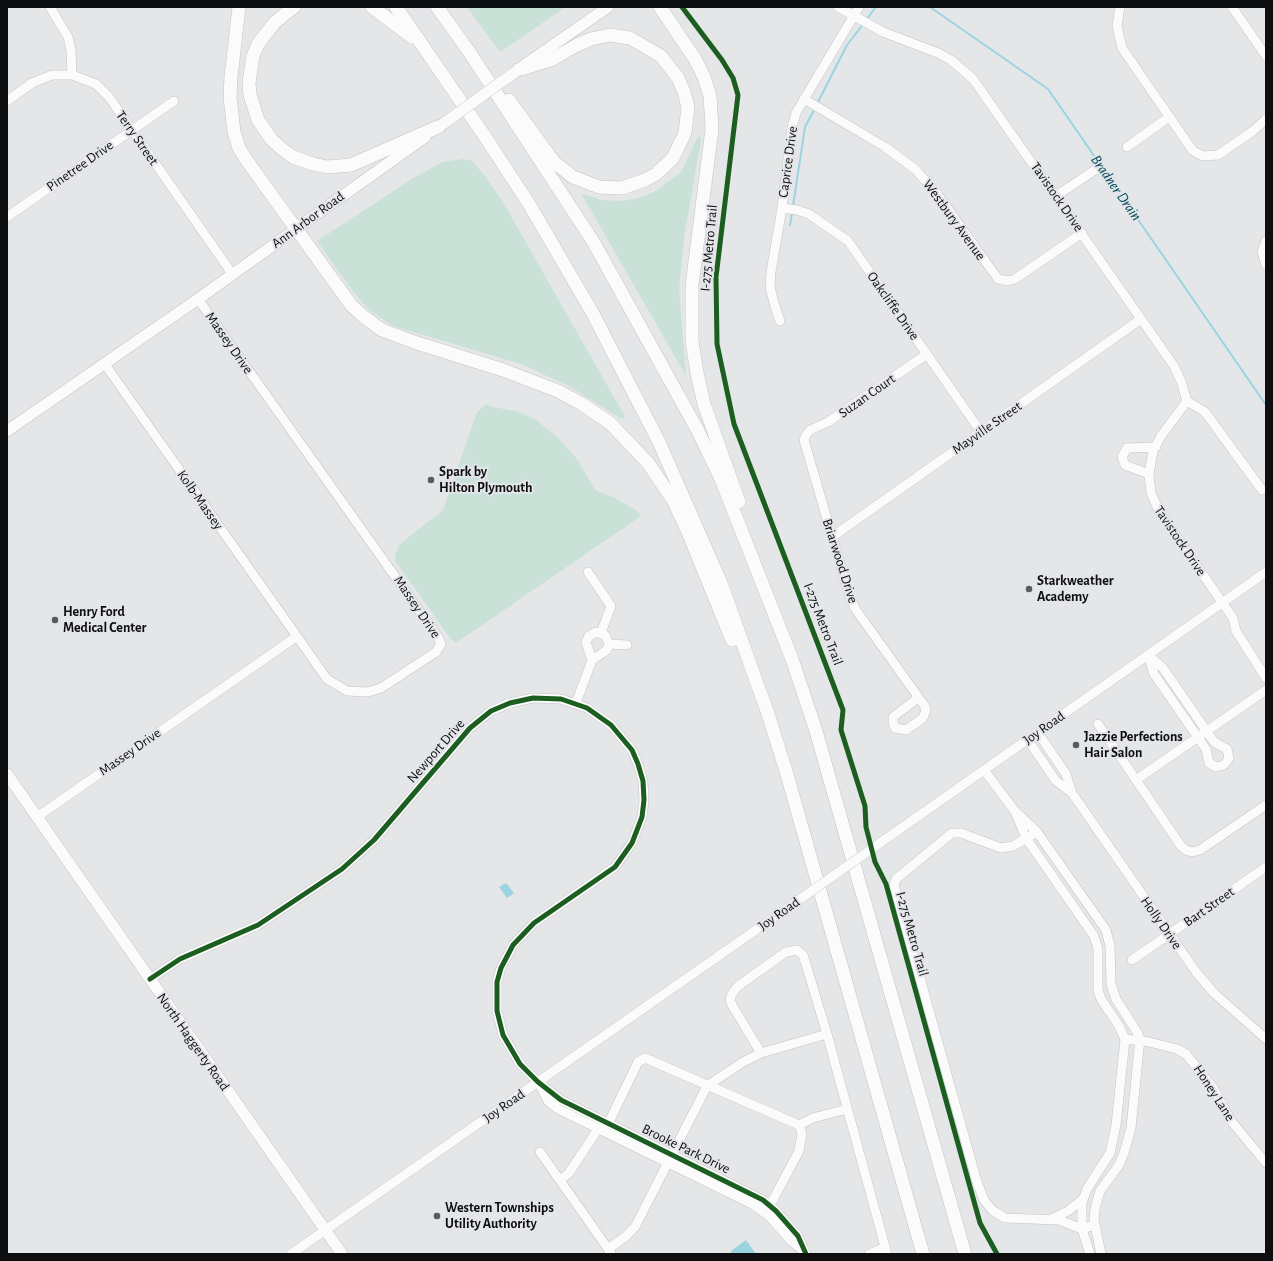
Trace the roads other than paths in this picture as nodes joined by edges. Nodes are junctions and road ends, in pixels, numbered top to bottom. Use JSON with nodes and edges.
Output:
{"nodes":[{"id":1,"x":50,"y":7,"type":"edge"},
{"id":2,"x":239,"y":7,"type":"edge"},
{"id":3,"x":294,"y":7,"type":"edge"},
{"id":4,"x":372,"y":7,"type":"edge"},
{"id":5,"x":396,"y":7,"type":"edge"},
{"id":6,"x":437,"y":7,"type":"edge"},
{"id":7,"x":608,"y":7,"type":"edge"},
{"id":8,"x":660,"y":7,"type":"edge"},
{"id":9,"x":838,"y":7,"type":"edge"},
{"id":10,"x":859,"y":7,"type":"edge"},
{"id":11,"x":1120,"y":7,"type":"edge"},
{"id":12,"x":1232,"y":7,"type":"edge"},
{"id":13,"x":854,"y":16,"type":"junction"},
{"id":14,"x":423,"y":46,"type":"junction"},
{"id":15,"x":470,"y":53,"type":"junction"},
{"id":16,"x":1266,"y":56,"type":"edge"},
{"id":17,"x":518,"y":70,"type":"junction"},
{"id":18,"x":72,"y":74,"type":"junction"},
{"id":19,"x":804,"y":99,"type":"junction"},
{"id":20,"x":7,"y":100,"type":"edge"},
{"id":21,"x":174,"y":100,"type":"dead end"},
{"id":22,"x":1169,"y":118,"type":"junction"},
{"id":23,"x":1266,"y":119,"type":"edge"},
{"id":24,"x":440,"y":126,"type":"junction"},
{"id":25,"x":132,"y":130,"type":"junction"},
{"id":26,"x":1127,"y":147,"type":"dead end"},
{"id":27,"x":1098,"y":168,"type":"dead end"},
{"id":28,"x":1056,"y":196,"type":"junction"},
{"id":29,"x":782,"y":208,"type":"junction"},
{"id":30,"x":7,"y":217,"type":"edge"},
{"id":31,"x":296,"y":229,"type":"junction"},
{"id":32,"x":1082,"y":233,"type":"junction"},
{"id":33,"x":1266,"y":241,"type":"edge"},
{"id":34,"x":1266,"y":265,"type":"edge"},
{"id":35,"x":233,"y":275,"type":"junction"},
{"id":36,"x":198,"y":299,"type":"junction"},
{"id":37,"x":1141,"y":319,"type":"junction"},
{"id":38,"x":780,"y":321,"type":"dead end"},
{"id":39,"x":926,"y":354,"type":"junction"},
{"id":40,"x":104,"y":363,"type":"junction"},
{"id":41,"x":1186,"y":401,"type":"junction"},
{"id":42,"x":7,"y":431,"type":"edge"},
{"id":43,"x":981,"y":432,"type":"junction"},
{"id":44,"x":806,"y":435,"type":"joint"},
{"id":45,"x":1156,"y":447,"type":"junction"},
{"id":46,"x":1149,"y":474,"type":"junction"},
{"id":47,"x":1262,"y":490,"type":"dead end"},
{"id":48,"x":832,"y":537,"type":"junction"},
{"id":49,"x":588,"y":572,"type":"dead end"},
{"id":50,"x":1266,"y":572,"type":"edge"},
{"id":51,"x":761,"y":581,"type":"junction"},
{"id":52,"x":1222,"y":603,"type":"junction"},
{"id":53,"x":601,"y":633,"type":"junction"},
{"id":54,"x":296,"y":637,"type":"junction"},
{"id":55,"x":609,"y":644,"type":"junction"},
{"id":56,"x":627,"y":645,"type":"dead end"},
{"id":57,"x":1148,"y":655,"type":"junction"},
{"id":58,"x":592,"y":660,"type":"junction"},
{"id":59,"x":1266,"y":678,"type":"edge"},
{"id":60,"x":1266,"y":690,"type":"edge"},
{"id":61,"x":1182,"y":694,"type":"junction"},
{"id":62,"x":918,"y":698,"type":"junction"},
{"id":63,"x":1172,"y":701,"type":"junction"},
{"id":64,"x":576,"y":703,"type":"junction"},
{"id":65,"x":767,"y":710,"type":"junction"},
{"id":66,"x":1098,"y":724,"type":"dead end"},
{"id":67,"x":1207,"y":731,"type":"junction"},
{"id":68,"x":1038,"y":733,"type":"junction"},
{"id":69,"x":1198,"y":738,"type":"junction"},
{"id":70,"x":1028,"y":740,"type":"junction"},
{"id":71,"x":984,"y":770,"type":"junction"},
{"id":72,"x":7,"y":774,"type":"edge"},
{"id":73,"x":1136,"y":780,"type":"junction"},
{"id":74,"x":1072,"y":793,"type":"junction"},
{"id":75,"x":1266,"y":805,"type":"edge"},
{"id":76,"x":1014,"y":810,"type":"junction"},
{"id":77,"x":37,"y":816,"type":"junction"},
{"id":78,"x":1037,"y":832,"type":"junction"},
{"id":79,"x":1026,"y":838,"type":"junction"},
{"id":80,"x":1266,"y":867,"type":"edge"},
{"id":81,"x":1074,"y":886,"type":"junction"},
{"id":82,"x":1063,"y":892,"type":"junction"},
{"id":83,"x":1169,"y":934,"type":"junction"},
{"id":84,"x":1110,"y":937,"type":"junction"},
{"id":85,"x":1096,"y":940,"type":"junction"},
{"id":86,"x":1132,"y":960,"type":"dead end"},
{"id":87,"x":150,"y":979,"type":"junction"},
{"id":88,"x":1116,"y":999,"type":"junction"},
{"id":89,"x":1105,"y":1006,"type":"junction"},
{"id":90,"x":827,"y":1034,"type":"junction"},
{"id":91,"x":1125,"y":1038,"type":"junction"},
{"id":92,"x":1140,"y":1039,"type":"junction"},
{"id":93,"x":1266,"y":1039,"type":"edge"},
{"id":94,"x":761,"y":1053,"type":"junction"},
{"id":95,"x":538,"y":1082,"type":"junction"},
{"id":96,"x":707,"y":1086,"type":"junction"},
{"id":97,"x":847,"y":1109,"type":"junction"},
{"id":98,"x":608,"y":1124,"type":"junction"},
{"id":99,"x":799,"y":1125,"type":"junction"},
{"id":100,"x":598,"y":1129,"type":"junction"},
{"id":101,"x":540,"y":1152,"type":"dead end"},
{"id":102,"x":668,"y":1159,"type":"junction"},
{"id":103,"x":1105,"y":1161,"type":"junction"},
{"id":104,"x":1266,"y":1163,"type":"edge"},
{"id":105,"x":1117,"y":1168,"type":"junction"},
{"id":106,"x":560,"y":1180,"type":"junction"},
{"id":107,"x":1084,"y":1199,"type":"junction"},
{"id":108,"x":768,"y":1210,"type":"junction"},
{"id":109,"x":1048,"y":1220,"type":"junction"},
{"id":110,"x":1095,"y":1225,"type":"junction"},
{"id":111,"x":1082,"y":1229,"type":"junction"},
{"id":112,"x":326,"y":1230,"type":"junction"},
{"id":113,"x":886,"y":1250,"type":"edge"},
{"id":114,"x":610,"y":1251,"type":"edge"},
{"id":115,"x":805,"y":1253,"type":"edge"},
{"id":116,"x":291,"y":1254,"type":"edge"},
{"id":117,"x":342,"y":1254,"type":"edge"},
{"id":118,"x":869,"y":1254,"type":"edge"},
{"id":119,"x":923,"y":1254,"type":"edge"},
{"id":120,"x":965,"y":1254,"type":"edge"},
{"id":121,"x":1090,"y":1254,"type":"edge"},
{"id":122,"x":1102,"y":1254,"type":"edge"}],
"edges":[{"from":1,"to":18,"type":"street"},
{"from":2,"to":31,"type":"highway"},
{"from":3,"to":24,"type":"highway"},
{"from":4,"to":14,"type":"highway"},
{"from":5,"to":14,"type":"highway"},
{"from":6,"to":15,"type":"highway"},
{"from":7,"to":17,"type":"main road","name":"Ann Arbor Road"},
{"from":8,"to":51,"type":"highway"},
{"from":9,"to":13,"type":"street","name":"Tavistock Drive"},
{"from":10,"to":13,"type":"street","name":"Caprice Drive"},
{"from":11,"to":22,"type":"street"},
{"from":12,"to":16,"type":"street"},
{"from":13,"to":19,"type":"street","name":"Caprice Drive"},
{"from":13,"to":28,"type":"street","name":"Tavistock Drive"},
{"from":14,"to":65,"type":"highway"},
{"from":15,"to":17,"type":"highway"},
{"from":15,"to":51,"type":"highway"},
{"from":17,"to":24,"type":"main road","name":"Ann Arbor Road","bridge":true},
{"from":18,"to":20,"type":"street"},
{"from":18,"to":25,"type":"street","name":"Terry Street"},
{"from":19,"to":29,"type":"street","name":"Caprice Drive"},
{"from":19,"to":32,"type":"street","name":"Westbury Avenue"},
{"from":21,"to":25,"type":"street","name":"Pinetree Drive"},
{"from":22,"to":23,"type":"street"},
{"from":22,"to":26,"type":"street"},
{"from":24,"to":31,"type":"main road","name":"Ann Arbor Road"},
{"from":25,"to":30,"type":"street","name":"Pinetree Drive"},
{"from":25,"to":35,"type":"street","name":"Terry Street"},
{"from":27,"to":28,"type":"street"},
{"from":28,"to":32,"type":"street","name":"Tavistock Drive"},
{"from":29,"to":38,"type":"street","name":"Caprice Drive"},
{"from":29,"to":39,"type":"street","name":"Oakcliffe Drive"},
{"from":31,"to":35,"type":"main road","name":"Ann Arbor Road"},
{"from":31,"to":65,"type":"highway"},
{"from":32,"to":37,"type":"street","name":"Tavistock Drive"},
{"from":33,"to":34,"type":"street"},
{"from":35,"to":36,"type":"main road","name":"Ann Arbor Road"},
{"from":36,"to":40,"type":"main road","name":"Ann Arbor Road"},
{"from":36,"to":54,"type":"street","name":"Massey Drive"},
{"from":37,"to":41,"type":"street","name":"Tavistock Drive"},
{"from":37,"to":43,"type":"street","name":"Mayville Street"},
{"from":39,"to":43,"type":"street","name":"Oakcliffe Drive"},
{"from":39,"to":44,"type":"street","name":"Suzan Court"},
{"from":40,"to":42,"type":"main road","name":"Ann Arbor Road"},
{"from":40,"to":54,"type":"street","name":"Kolb-Massey"},
{"from":41,"to":45,"type":"street","name":"Tavistock Drive"},
{"from":41,"to":47,"type":"street"},
{"from":43,"to":48,"type":"street","name":"Mayville Street"},
{"from":44,"to":48,"type":"street","name":"Briarwood Drive"},
{"from":45,"to":46,"type":"street","name":"Tavistock Drive"},
{"from":45,"to":46,"type":"street"},
{"from":46,"to":52,"type":"street","name":"Tavistock Drive"},
{"from":48,"to":62,"type":"street","name":"Briarwood Drive"},
{"from":49,"to":53,"type":"street"},
{"from":50,"to":52,"type":"street","name":"Joy Road"},
{"from":51,"to":120,"type":"highway"},
{"from":52,"to":57,"type":"street","name":"Joy Road"},
{"from":52,"to":59,"type":"street","name":"Tavistock Drive"},
{"from":53,"to":55,"type":"street"},
{"from":53,"to":58,"type":"street"},
{"from":54,"to":77,"type":"street","name":"Massey Drive"},
{"from":55,"to":56,"type":"street"},
{"from":55,"to":58,"type":"street"},
{"from":57,"to":61,"type":"street"},
{"from":57,"to":63,"type":"street"},
{"from":57,"to":68,"type":"street","name":"Joy Road"},
{"from":58,"to":64,"type":"street"},
{"from":60,"to":67,"type":"street"},
{"from":61,"to":63,"type":"street"},
{"from":61,"to":67,"type":"street"},
{"from":62,"to":62,"type":"street","name":"Briarwood Drive"},
{"from":63,"to":69,"type":"street"},
{"from":64,"to":87,"type":"street","name":"Newport Drive"},
{"from":64,"to":95,"type":"street","name":"Newport Drive"},
{"from":65,"to":119,"type":"highway"},
{"from":66,"to":73,"type":"street"},
{"from":67,"to":69,"type":"street"},
{"from":67,"to":69,"type":"street"},
{"from":68,"to":70,"type":"street","name":"Joy Road"},
{"from":68,"to":74,"type":"street","name":"Holly Drive"},
{"from":69,"to":73,"type":"street"},
{"from":70,"to":71,"type":"street","name":"Joy Road"},
{"from":70,"to":74,"type":"street","name":"Holly Drive"},
{"from":71,"to":76,"type":"street"},
{"from":71,"to":95,"type":"street","name":"Joy Road","bridge":true},
{"from":72,"to":77,"type":"main road","name":"North Haggerty Road"},
{"from":73,"to":75,"type":"street"},
{"from":74,"to":83,"type":"street","name":"Holly Drive"},
{"from":76,"to":78,"type":"street"},
{"from":76,"to":79,"type":"street"},
{"from":77,"to":87,"type":"main road","name":"North Haggerty Road"},
{"from":78,"to":79,"type":"street"},
{"from":78,"to":81,"type":"street"},
{"from":79,"to":82,"type":"street"},
{"from":79,"to":109,"type":"street"},
{"from":80,"to":83,"type":"street","name":"Bart Street"},
{"from":81,"to":82,"type":"street"},
{"from":81,"to":84,"type":"street"},
{"from":82,"to":85,"type":"street"},
{"from":83,"to":86,"type":"street","name":"Bart Street"},
{"from":83,"to":93,"type":"street","name":"Holly Drive"},
{"from":84,"to":85,"type":"street"},
{"from":84,"to":88,"type":"street"},
{"from":85,"to":89,"type":"street"},
{"from":87,"to":112,"type":"main road","name":"North Haggerty Road"},
{"from":88,"to":89,"type":"street"},
{"from":88,"to":92,"type":"street"},
{"from":89,"to":91,"type":"street"},
{"from":90,"to":94,"type":"street"},
{"from":90,"to":94,"type":"street"},
{"from":90,"to":97,"type":"street"},
{"from":91,"to":92,"type":"street","name":"Honey Lane"},
{"from":91,"to":103,"type":"street"},
{"from":92,"to":104,"type":"street","name":"Honey Lane"},
{"from":92,"to":105,"type":"street"},
{"from":94,"to":96,"type":"street"},
{"from":95,"to":98,"type":"street","name":"Brooke Park Drive"},
{"from":95,"to":100,"type":"street","name":"Brooke Park Drive"},
{"from":95,"to":112,"type":"street","name":"Joy Road"},
{"from":96,"to":98,"type":"street"},
{"from":96,"to":99,"type":"street"},
{"from":96,"to":102,"type":"street"},
{"from":97,"to":99,"type":"street"},
{"from":97,"to":113,"type":"street"},
{"from":98,"to":100,"type":"street"},
{"from":98,"to":102,"type":"street","name":"Brooke Park Drive"},
{"from":99,"to":108,"type":"street"},
{"from":100,"to":102,"type":"street","name":"Brooke Park Drive"},
{"from":100,"to":106,"type":"street"},
{"from":101,"to":106,"type":"street"},
{"from":102,"to":108,"type":"street","name":"Brooke Park Drive"},
{"from":102,"to":114,"type":"street"},
{"from":103,"to":105,"type":"street"},
{"from":103,"to":107,"type":"street"},
{"from":105,"to":110,"type":"street"},
{"from":106,"to":114,"type":"street"},
{"from":107,"to":109,"type":"street"},
{"from":107,"to":111,"type":"street"},
{"from":108,"to":115,"type":"street","name":"Brooke Park Drive"},
{"from":109,"to":111,"type":"street"},
{"from":110,"to":111,"type":"street"},
{"from":110,"to":122,"type":"street"},
{"from":111,"to":121,"type":"street"},
{"from":112,"to":116,"type":"street","name":"Joy Road"},
{"from":112,"to":117,"type":"main road","name":"North Haggerty Road"},
{"from":113,"to":118,"type":"street"}]}
